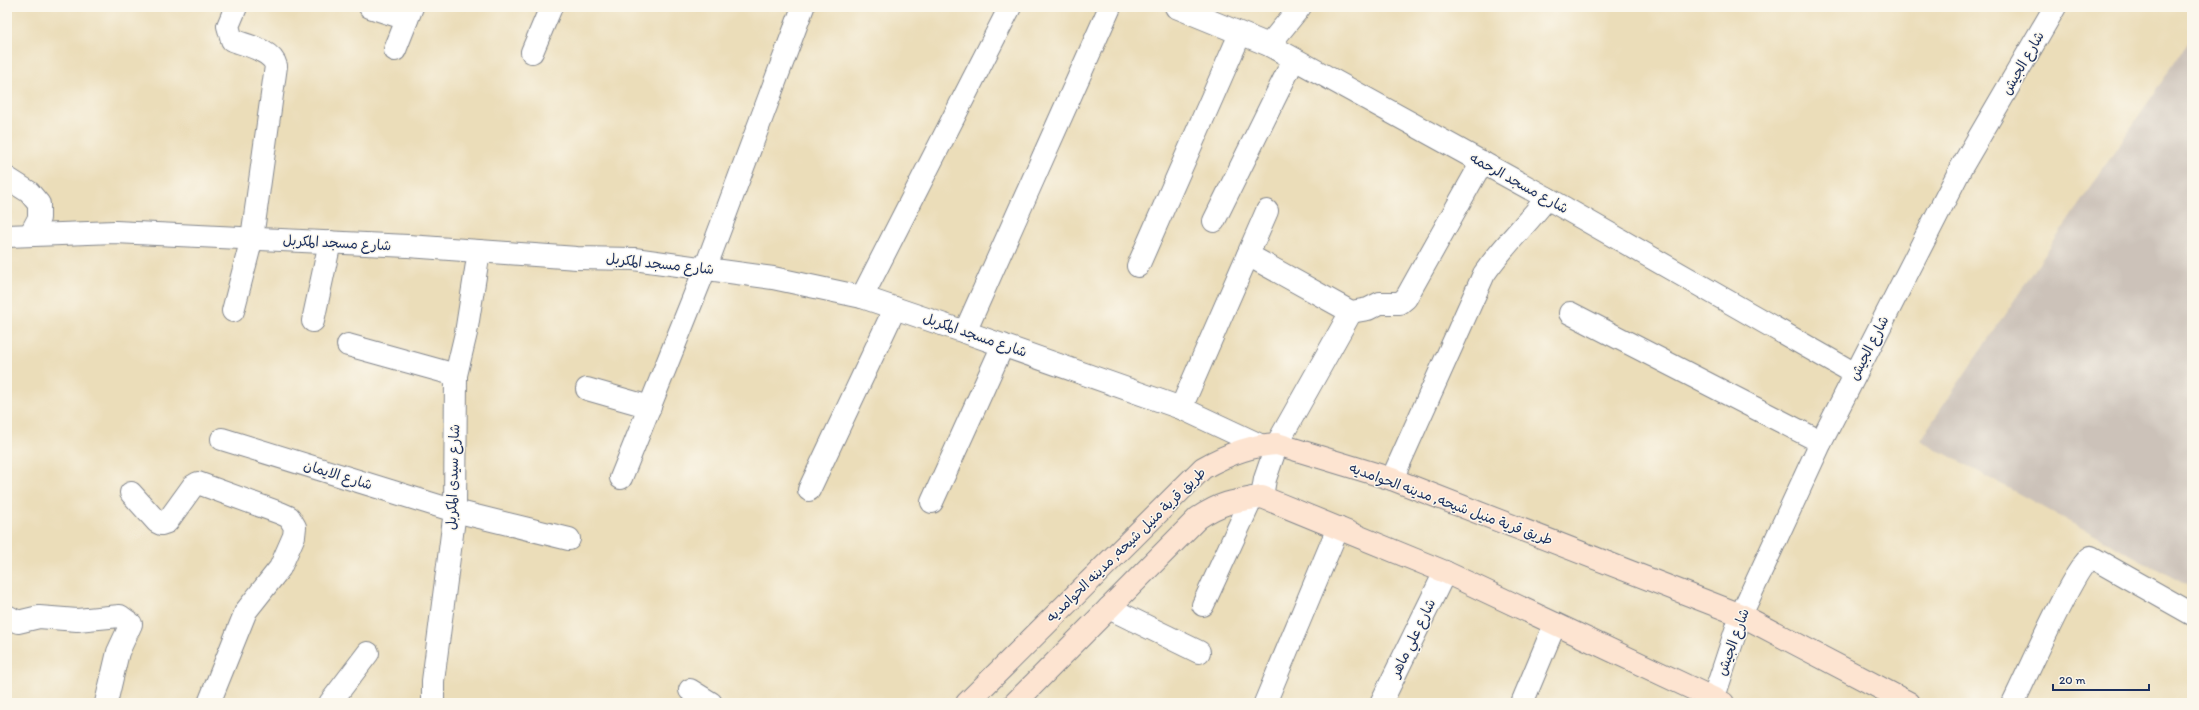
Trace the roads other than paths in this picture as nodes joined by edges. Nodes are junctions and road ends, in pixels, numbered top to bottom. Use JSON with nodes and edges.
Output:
{"nodes":[{"id":1,"x":236,"y":7,"type":"edge"},
{"id":2,"x":370,"y":7,"type":"edge"},
{"id":3,"x":551,"y":7,"type":"edge"},
{"id":4,"x":803,"y":7,"type":"edge"},
{"id":5,"x":1010,"y":7,"type":"edge"},
{"id":6,"x":1110,"y":7,"type":"edge"},
{"id":7,"x":1176,"y":7,"type":"edge"},
{"id":8,"x":1300,"y":7,"type":"edge"},
{"id":9,"x":2055,"y":7,"type":"edge"},
{"id":10,"x":410,"y":13,"type":"edge"},
{"id":11,"x":1240,"y":34,"type":"junction"},
{"id":12,"x":1269,"y":45,"type":"junction"},
{"id":13,"x":395,"y":50,"type":"dead end"},
{"id":14,"x":532,"y":52,"type":"dead end"},
{"id":15,"x":1294,"y":59,"type":"junction"},
{"id":16,"x":1482,"y":162,"type":"junction"},
{"id":17,"x":7,"y":178,"type":"edge"},
{"id":18,"x":1547,"y":198,"type":"junction"},
{"id":19,"x":1267,"y":211,"type":"dead end"},
{"id":20,"x":1214,"y":221,"type":"dead end"},
{"id":21,"x":30,"y":235,"type":"junction"},
{"id":22,"x":7,"y":236,"type":"edge"},
{"id":23,"x":252,"y":238,"type":"junction"},
{"id":24,"x":330,"y":242,"type":"junction"},
{"id":25,"x":479,"y":251,"type":"junction"},
{"id":26,"x":1248,"y":255,"type":"junction"},
{"id":27,"x":1138,"y":266,"type":"dead end"},
{"id":28,"x":705,"y":269,"type":"junction"},
{"id":29,"x":862,"y":297,"type":"junction"},
{"id":30,"x":895,"y":308,"type":"junction"},
{"id":31,"x":233,"y":311,"type":"dead end"},
{"id":32,"x":1351,"y":312,"type":"junction"},
{"id":33,"x":1570,"y":313,"type":"dead end"},
{"id":34,"x":313,"y":322,"type":"dead end"},
{"id":35,"x":965,"y":332,"type":"junction"},
{"id":36,"x":348,"y":345,"type":"dead end"},
{"id":37,"x":1003,"y":345,"type":"junction"},
{"id":38,"x":1856,"y":374,"type":"junction"},
{"id":39,"x":456,"y":375,"type":"junction"},
{"id":40,"x":587,"y":389,"type":"dead end"},
{"id":41,"x":650,"y":407,"type":"junction"},
{"id":42,"x":1181,"y":408,"type":"junction"},
{"id":43,"x":222,"y":439,"type":"dead end"},
{"id":44,"x":1821,"y":442,"type":"junction"},
{"id":45,"x":1265,"y":470,"type":"junction"},
{"id":46,"x":621,"y":478,"type":"dead end"},
{"id":47,"x":1392,"y":479,"type":"junction"},
{"id":48,"x":809,"y":490,"type":"dead end"},
{"id":49,"x":131,"y":493,"type":"dead end"},
{"id":50,"x":932,"y":502,"type":"dead end"},
{"id":51,"x":454,"y":511,"type":"junction"},
{"id":52,"x":1338,"y":528,"type":"junction"},
{"id":53,"x":569,"y":539,"type":"dead end"},
{"id":54,"x":1445,"y":572,"type":"junction"},
{"id":55,"x":1203,"y":605,"type":"dead end"},
{"id":56,"x":1109,"y":608,"type":"junction"},
{"id":57,"x":2192,"y":614,"type":"edge"},
{"id":58,"x":1741,"y":615,"type":"junction"},
{"id":59,"x":7,"y":616,"type":"edge"},
{"id":60,"x":1555,"y":624,"type":"junction"},
{"id":61,"x":1199,"y":652,"type":"dead end"},
{"id":62,"x":368,"y":653,"type":"dead end"},
{"id":63,"x":690,"y":690,"type":"dead end"},
{"id":64,"x":1716,"y":701,"type":"edge"},
{"id":65,"x":212,"y":702,"type":"edge"},
{"id":66,"x":106,"y":703,"type":"edge"},
{"id":67,"x":330,"y":703,"type":"edge"},
{"id":68,"x":433,"y":703,"type":"edge"},
{"id":69,"x":711,"y":703,"type":"edge"},
{"id":70,"x":967,"y":703,"type":"edge"},
{"id":71,"x":1015,"y":703,"type":"edge"},
{"id":72,"x":1265,"y":703,"type":"edge"},
{"id":73,"x":1381,"y":703,"type":"edge"},
{"id":74,"x":1522,"y":703,"type":"edge"},
{"id":75,"x":1909,"y":703,"type":"edge"},
{"id":76,"x":2013,"y":703,"type":"edge"}],
"edges":[{"from":1,"to":23,"type":"street"},
{"from":2,"to":10,"type":"street"},
{"from":3,"to":14,"type":"street"},
{"from":4,"to":28,"type":"street"},
{"from":5,"to":29,"type":"street"},
{"from":6,"to":35,"type":"street"},
{"from":7,"to":11,"type":"street","name":"شارع مسجد الرحمه"},
{"from":8,"to":12,"type":"street"},
{"from":9,"to":38,"type":"street","name":"شارع الجيش"},
{"from":10,"to":13,"type":"street"},
{"from":11,"to":12,"type":"street","name":"شارع مسجد الرحمه"},
{"from":11,"to":27,"type":"street"},
{"from":12,"to":15,"type":"street","name":"شارع مسجد الرحمه"},
{"from":15,"to":16,"type":"street","name":"شارع مسجد الرحمه"},
{"from":15,"to":20,"type":"street"},
{"from":16,"to":18,"type":"street","name":"شارع مسجد الرحمه"},
{"from":16,"to":32,"type":"street"},
{"from":17,"to":21,"type":"street"},
{"from":18,"to":38,"type":"street","name":"شارع مسجد الرحمه"},
{"from":18,"to":47,"type":"street"},
{"from":19,"to":26,"type":"street"},
{"from":21,"to":22,"type":"street","name":"شارع مسجد المكربل"},
{"from":21,"to":23,"type":"street","name":"شارع مسجد المكربل"},
{"from":23,"to":24,"type":"street","name":"شارع مسجد المكربل"},
{"from":23,"to":31,"type":"street"},
{"from":24,"to":25,"type":"street","name":"شارع مسجد المكربل"},
{"from":24,"to":34,"type":"street"},
{"from":25,"to":28,"type":"street","name":"شارع مسجد المكربل"},
{"from":25,"to":39,"type":"street","name":"شارع سيدى المكربل"},
{"from":26,"to":32,"type":"street"},
{"from":26,"to":42,"type":"street"},
{"from":28,"to":29,"type":"street","name":"شارع مسجد المكربل"},
{"from":28,"to":41,"type":"street"},
{"from":29,"to":30,"type":"street","name":"شارع مسجد المكربل"},
{"from":30,"to":35,"type":"street","name":"شارع مسجد المكربل"},
{"from":30,"to":48,"type":"street"},
{"from":32,"to":45,"type":"street"},
{"from":33,"to":44,"type":"street"},
{"from":35,"to":37,"type":"street","name":"شارع مسجد المكربل"},
{"from":36,"to":39,"type":"street"},
{"from":37,"to":42,"type":"street","name":"شارع مسجد المكربل"},
{"from":37,"to":50,"type":"street"},
{"from":38,"to":44,"type":"street","name":"شارع الجيش"},
{"from":39,"to":51,"type":"street","name":"شارع سيدى المكربل"},
{"from":40,"to":41,"type":"street"},
{"from":41,"to":46,"type":"street"},
{"from":42,"to":45,"type":"street","name":"شارع مسجد المكربل"},
{"from":43,"to":51,"type":"street","name":"شارع الايمان"},
{"from":44,"to":58,"type":"street","name":"شارع الجيش"},
{"from":45,"to":47,"type":"main road","name":"طريق قرية منيل شيحه, مدينه الحوامديه"},
{"from":45,"to":52,"type":"main road","name":"طريق قرية منيل شيحه, مدينه الحوامديه"},
{"from":45,"to":55,"type":"street"},
{"from":45,"to":56,"type":"main road","name":"طريق قرية منيل شيحه, مدينه الحوامديه"},
{"from":45,"to":70,"type":"main road","name":"طريق قرية منيل شيحه, مدينه الحوامديه"},
{"from":47,"to":58,"type":"main road","name":"طريق قرية منيل شيحه, مدينه الحوامديه"},
{"from":49,"to":65,"type":"street"},
{"from":51,"to":53,"type":"street","name":"شارع الايمان"},
{"from":51,"to":68,"type":"street","name":"شارع سيدى المكربل"},
{"from":52,"to":54,"type":"main road","name":"طريق قرية منيل شيحه, مدينه الحوامديه"},
{"from":52,"to":72,"type":"street"},
{"from":54,"to":60,"type":"main road","name":"طريق قرية منيل شيحه, مدينه الحوامديه"},
{"from":54,"to":73,"type":"street","name":"شارع علي ماهر"},
{"from":56,"to":61,"type":"street"},
{"from":56,"to":71,"type":"main road","name":"طريق قرية منيل شيحه, مدينه الحوامديه"},
{"from":57,"to":76,"type":"street"},
{"from":58,"to":64,"type":"street","name":"شارع الجيش"},
{"from":58,"to":75,"type":"main road","name":"طريق قرية منيل شيحه, مدينه الحوامديه"},
{"from":59,"to":66,"type":"street"},
{"from":60,"to":64,"type":"main road","name":"طريق قرية منيل شيحه, مدينه الحوامديه"},
{"from":60,"to":74,"type":"street"},
{"from":62,"to":67,"type":"street"},
{"from":63,"to":69,"type":"street"}]}
